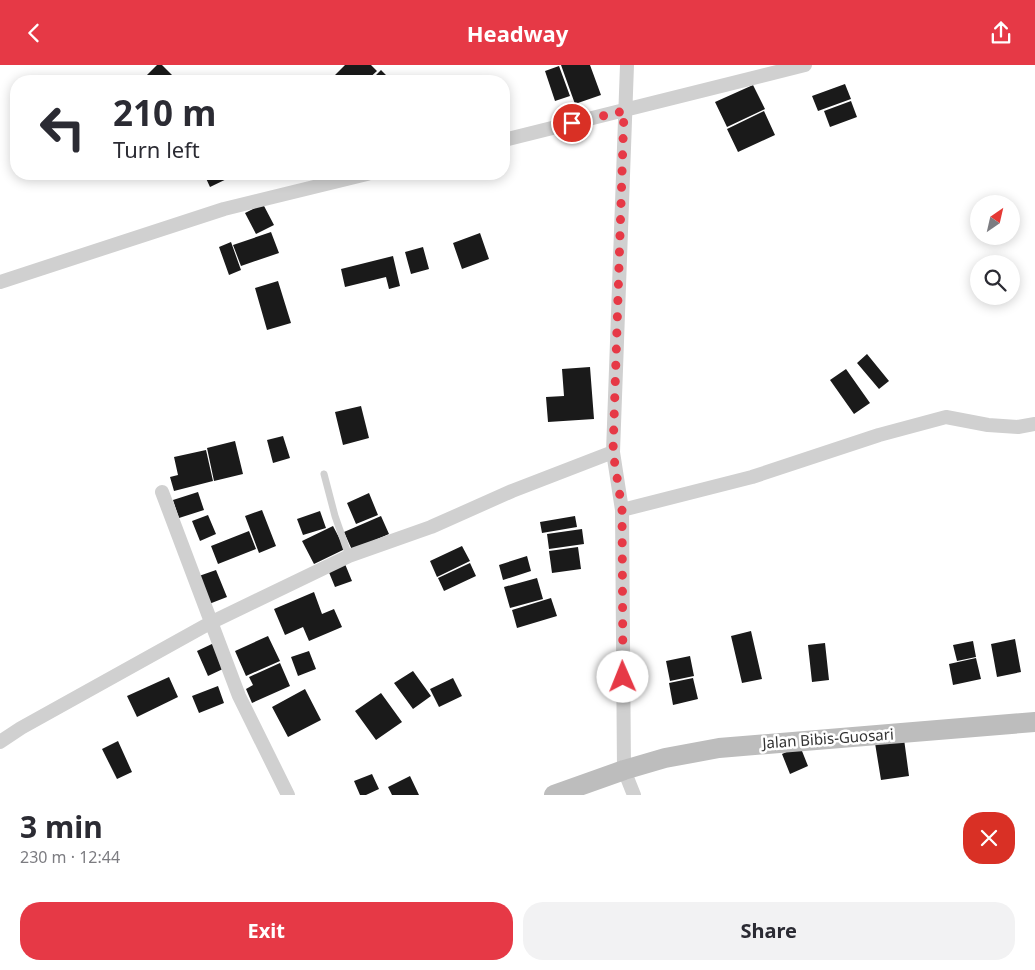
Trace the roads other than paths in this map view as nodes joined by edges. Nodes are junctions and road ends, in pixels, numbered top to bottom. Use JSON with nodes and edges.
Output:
{"nodes":[{"id":1,"x":627,"y":65,"type":"edge"},
{"id":2,"x":805,"y":65,"type":"edge"},
{"id":3,"x":624,"y":111,"type":"junction"},
{"id":4,"x":510,"y":139,"type":"edge"},
{"id":5,"x":342,"y":180,"type":"edge"},
{"id":6,"x":0,"y":282,"type":"edge"},
{"id":7,"x":1035,"y":424,"type":"edge"},
{"id":8,"x":613,"y":452,"type":"junction"},
{"id":9,"x":324,"y":474,"type":"dead end"},
{"id":10,"x":162,"y":492,"type":"dead end"},
{"id":11,"x":622,"y":509,"type":"junction"},
{"id":12,"x":349,"y":556,"type":"junction"},
{"id":13,"x":210,"y":623,"type":"junction"},
{"id":14,"x":1035,"y":722,"type":"edge"},
{"id":15,"x":0,"y":742,"type":"edge"},
{"id":16,"x":624,"y":770,"type":"junction"},
{"id":17,"x":288,"y":795,"type":"edge"},
{"id":18,"x":554,"y":795,"type":"edge"},
{"id":19,"x":634,"y":795,"type":"edge"}],
"edges":[{"from":1,"to":3,"type":"street"},
{"from":2,"to":3,"type":"street"},
{"from":3,"to":4,"type":"street"},
{"from":3,"to":8,"type":"street"},
{"from":5,"to":6,"type":"street"},
{"from":7,"to":11,"type":"street"},
{"from":8,"to":11,"type":"street"},
{"from":8,"to":12,"type":"street"},
{"from":9,"to":12,"type":"lane"},
{"from":10,"to":13,"type":"street"},
{"from":11,"to":16,"type":"street"},
{"from":12,"to":13,"type":"street"},
{"from":13,"to":15,"type":"street"},
{"from":13,"to":17,"type":"street"},
{"from":14,"to":16,"type":"street","name":"Jalan Bibis-Guosari"},
{"from":16,"to":18,"type":"street","name":"Jalan Bibis-Guosari"},
{"from":16,"to":19,"type":"street"}]}
